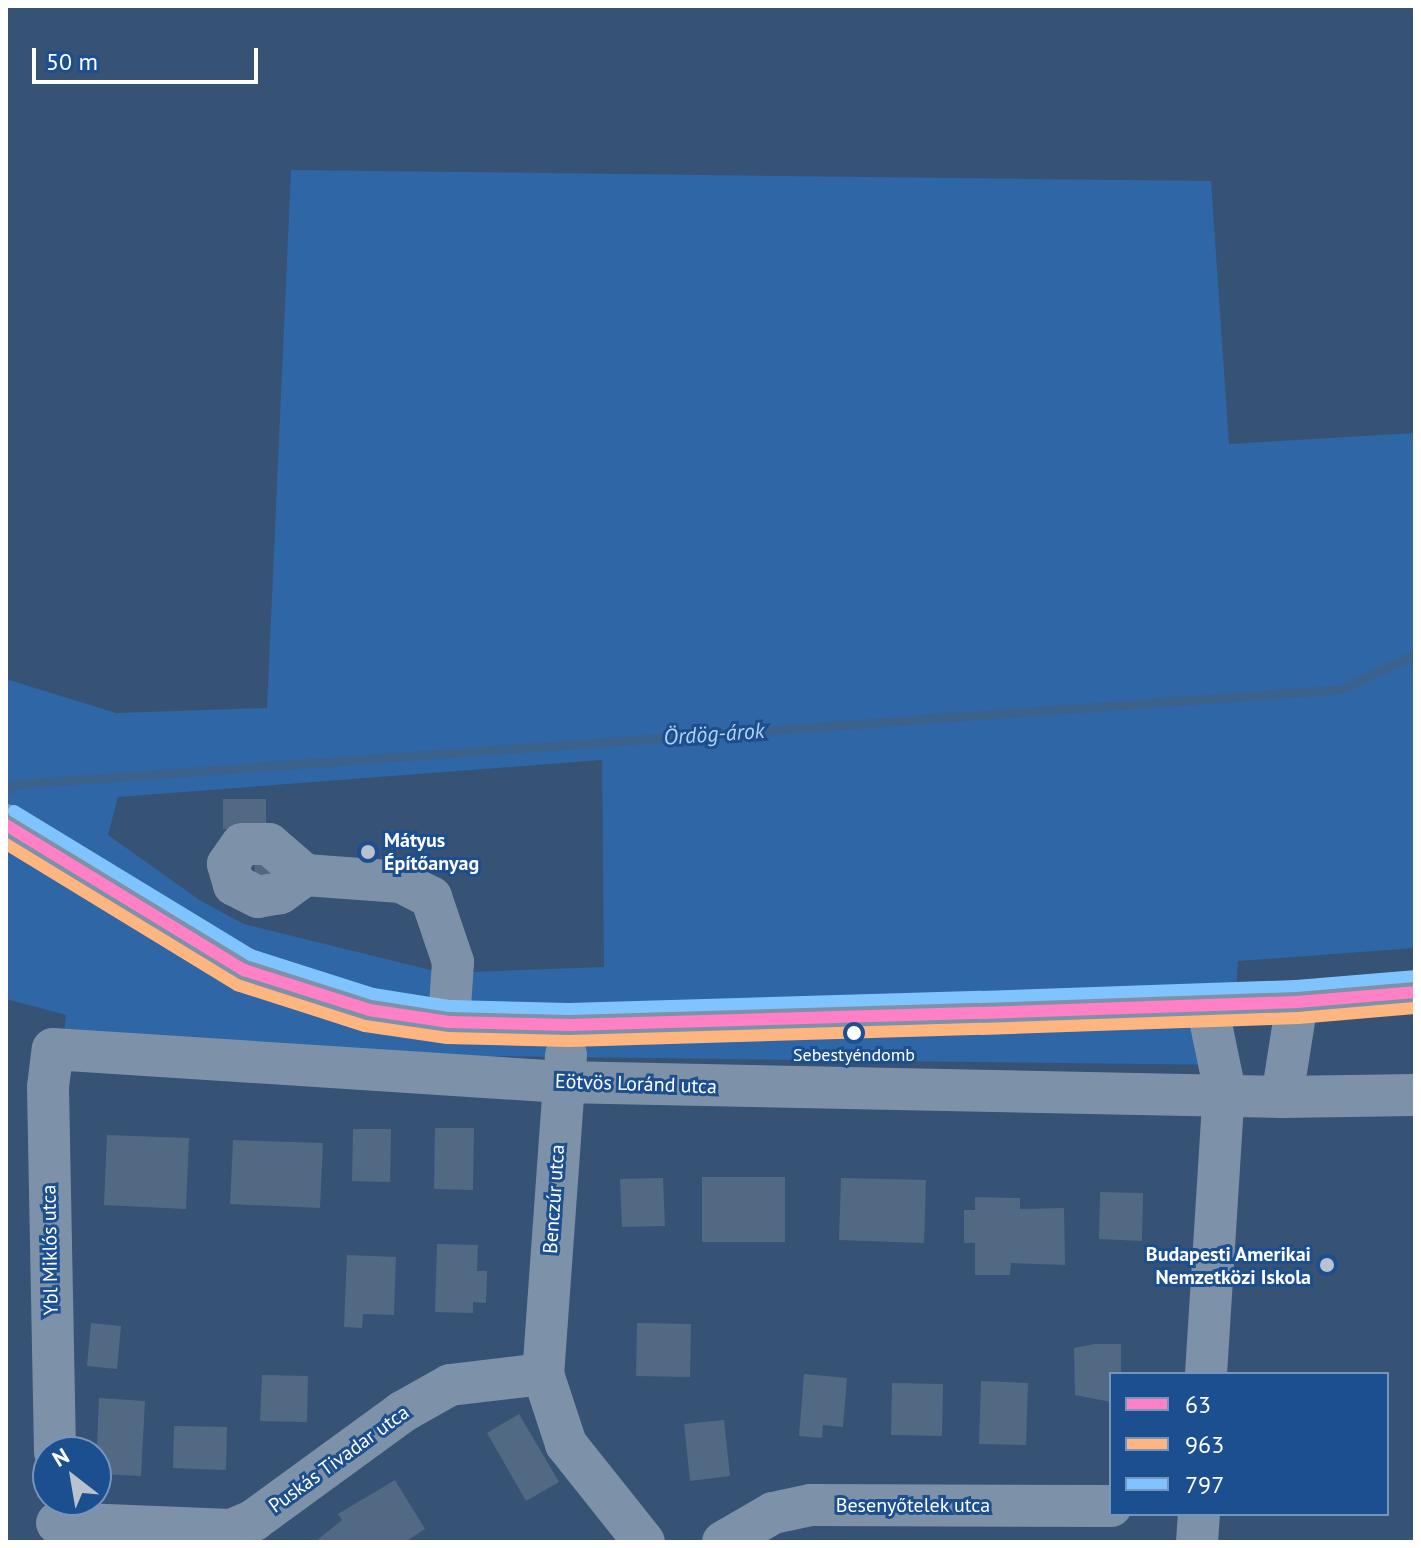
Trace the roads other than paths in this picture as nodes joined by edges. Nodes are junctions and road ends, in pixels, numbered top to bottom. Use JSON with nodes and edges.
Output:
{"nodes":[{"id":1,"x":6,"y":825,"type":"edge"},
{"id":2,"x":305,"y":875,"type":"dead end"},
{"id":3,"x":1415,"y":992,"type":"edge"},
{"id":4,"x":1297,"y":1002,"type":"junction"},
{"id":5,"x":1207,"y":1005,"type":"junction"},
{"id":6,"x":449,"y":1022,"type":"junction"},
{"id":7,"x":569,"y":1025,"type":"junction"},
{"id":8,"x":53,"y":1049,"type":"joint"},
{"id":9,"x":562,"y":1082,"type":"junction"},
{"id":10,"x":1415,"y":1095,"type":"edge"},
{"id":11,"x":1282,"y":1097,"type":"junction"},
{"id":12,"x":1220,"y":1099,"type":"junction"},
{"id":13,"x":1206,"y":1372,"type":"edge"},
{"id":14,"x":543,"y":1374,"type":"junction"},
{"id":15,"x":55,"y":1436,"type":"edge"},
{"id":16,"x":1109,"y":1506,"type":"edge"},
{"id":17,"x":1199,"y":1516,"type":"edge"},
{"id":18,"x":58,"y":1522,"type":"edge"},
{"id":19,"x":644,"y":1542,"type":"edge"},
{"id":20,"x":723,"y":1542,"type":"edge"},
{"id":21,"x":1197,"y":1542,"type":"edge"}],
"edges":[{"from":1,"to":6,"type":"street"},
{"from":2,"to":6,"type":"street"},
{"from":3,"to":4,"type":"street"},
{"from":4,"to":5,"type":"street"},
{"from":4,"to":11,"type":"street"},
{"from":5,"to":7,"type":"street"},
{"from":5,"to":12,"type":"street"},
{"from":6,"to":7,"type":"street"},
{"from":7,"to":9,"type":"street","name":"Benczúr utca"},
{"from":8,"to":9,"type":"street","name":"Eötvös Loránd utca"},
{"from":8,"to":15,"type":"street","name":"Ybl Miklós utca"},
{"from":9,"to":12,"type":"street","name":"Eötvös Loránd utca"},
{"from":9,"to":14,"type":"street","name":"Benczúr utca"},
{"from":10,"to":11,"type":"street","name":"Eötvös Loránd utca"},
{"from":11,"to":12,"type":"street","name":"Eötvös Loránd utca"},
{"from":12,"to":13,"type":"street"},
{"from":14,"to":18,"type":"street","name":"Puskás Tivadar utca"},
{"from":14,"to":19,"type":"street"},
{"from":16,"to":20,"type":"street","name":"Besenyőtelek utca"},
{"from":17,"to":21,"type":"street"}]}
